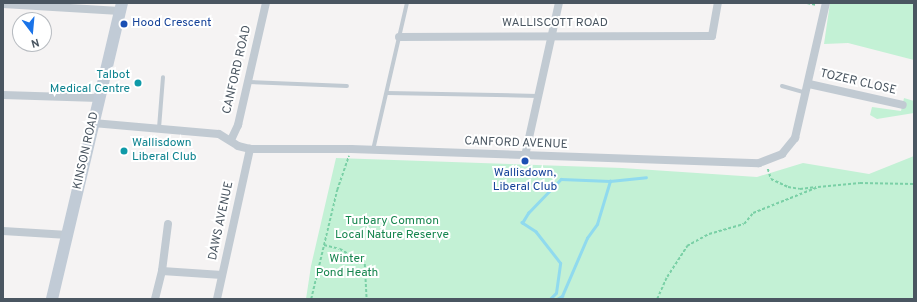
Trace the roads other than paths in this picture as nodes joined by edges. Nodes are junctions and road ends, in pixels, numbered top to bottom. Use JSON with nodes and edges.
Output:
{"nodes":[{"id":1,"x":266,"y":3,"type":"edge"},
{"id":2,"x":407,"y":3,"type":"edge"},
{"id":3,"x":559,"y":3,"type":"edge"},
{"id":4,"x":718,"y":3,"type":"edge"},
{"id":5,"x":3,"y":4,"type":"edge"},
{"id":6,"x":826,"y":5,"type":"edge"},
{"id":7,"x":121,"y":7,"type":"edge"},
{"id":8,"x":552,"y":36,"type":"junction"},
{"id":9,"x":399,"y":37,"type":"junction"},
{"id":10,"x":163,"y":77,"type":"dead end"},
{"id":11,"x":248,"y":82,"type":"junction"},
{"id":12,"x":809,"y":84,"type":"junction"},
{"id":13,"x":347,"y":86,"type":"dead end"},
{"id":14,"x":782,"y":86,"type":"dead end"},
{"id":15,"x":387,"y":93,"type":"junction"},
{"id":16,"x":806,"y":93,"type":"junction"},
{"id":17,"x":3,"y":95,"type":"edge"},
{"id":18,"x":538,"y":96,"type":"junction"},
{"id":19,"x":99,"y":98,"type":"junction"},
{"id":20,"x":902,"y":105,"type":"dead end"},
{"id":21,"x":93,"y":123,"type":"junction"},
{"id":22,"x":159,"y":128,"type":"junction"},
{"id":23,"x":231,"y":140,"type":"junction"},
{"id":24,"x":250,"y":149,"type":"junction"},
{"id":25,"x":373,"y":150,"type":"junction"},
{"id":26,"x":525,"y":156,"type":"junction"},
{"id":27,"x":168,"y":224,"type":"dead end"},
{"id":28,"x":3,"y":231,"type":"edge"},
{"id":29,"x":68,"y":235,"type":"junction"},
{"id":30,"x":162,"y":271,"type":"junction"},
{"id":31,"x":222,"y":275,"type":"junction"},
{"id":32,"x":52,"y":299,"type":"edge"},
{"id":33,"x":155,"y":299,"type":"edge"},
{"id":34,"x":217,"y":299,"type":"edge"}],
"edges":[{"from":1,"to":11,"type":"street","name":"CANFORD ROAD"},
{"from":2,"to":9,"type":"lane"},
{"from":3,"to":8,"type":"street"},
{"from":4,"to":8,"type":"street","name":"WALLISCOTT ROAD"},
{"from":5,"to":7,"type":"street"},
{"from":6,"to":12,"type":"street","name":"CANFORD AVENUE"},
{"from":7,"to":19,"type":"street","name":"KINSON ROAD"},
{"from":8,"to":9,"type":"street","name":"WALLISCOTT ROAD"},
{"from":8,"to":18,"type":"street"},
{"from":9,"to":15,"type":"lane"},
{"from":10,"to":22,"type":"lane"},
{"from":11,"to":13,"type":"lane"},
{"from":11,"to":23,"type":"street","name":"CANFORD ROAD"},
{"from":12,"to":16,"type":"street","name":"CANFORD AVENUE"},
{"from":12,"to":20,"type":"street","name":"TOZER CLOSE"},
{"from":14,"to":16,"type":"lane"},
{"from":15,"to":18,"type":"lane"},
{"from":15,"to":25,"type":"lane"},
{"from":16,"to":26,"type":"street","name":"CANFORD AVENUE"},
{"from":17,"to":19,"type":"street"},
{"from":18,"to":26,"type":"street"},
{"from":19,"to":21,"type":"street","name":"KINSON ROAD"},
{"from":21,"to":22,"type":"street","name":"CANFORD AVENUE"},
{"from":21,"to":29,"type":"street","name":"KINSON ROAD"},
{"from":22,"to":23,"type":"street","name":"CANFORD AVENUE"},
{"from":23,"to":24,"type":"street","name":"CANFORD AVENUE"},
{"from":24,"to":25,"type":"street","name":"CANFORD AVENUE"},
{"from":24,"to":31,"type":"street","name":"DAWS AVENUE"},
{"from":25,"to":26,"type":"street","name":"CANFORD AVENUE"},
{"from":27,"to":30,"type":"street"},
{"from":28,"to":29,"type":"street"},
{"from":29,"to":32,"type":"street","name":"KINSON ROAD"},
{"from":30,"to":31,"type":"street"},
{"from":30,"to":33,"type":"street"},
{"from":31,"to":34,"type":"street","name":"DAWS AVENUE"}]}
